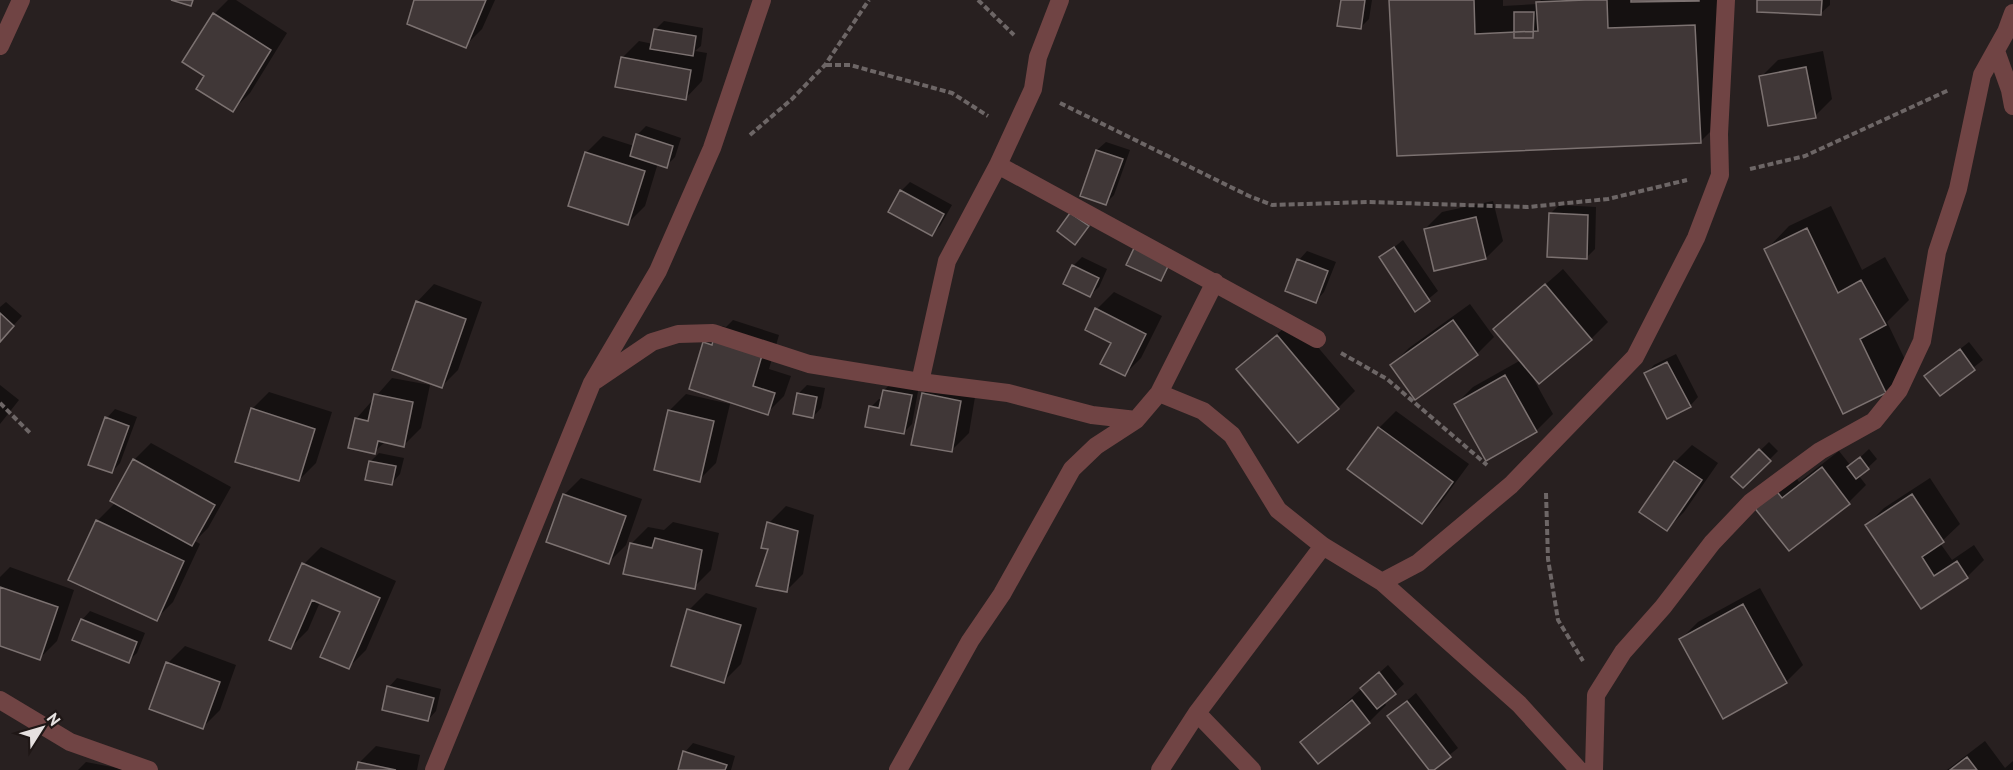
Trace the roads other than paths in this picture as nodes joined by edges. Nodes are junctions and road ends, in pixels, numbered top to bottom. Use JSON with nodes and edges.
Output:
{"nodes":[{"id":1,"x":21,"y":0,"type":"edge"},
{"id":2,"x":762,"y":0,"type":"edge"},
{"id":3,"x":1060,"y":0,"type":"edge"},
{"id":4,"x":1726,"y":0,"type":"edge"},
{"id":5,"x":2013,"y":13,"type":"edge"},
{"id":6,"x":0,"y":46,"type":"edge"},
{"id":7,"x":1996,"y":51,"type":"junction"},
{"id":8,"x":2013,"y":105,"type":"edge"},
{"id":9,"x":998,"y":165,"type":"junction"},
{"id":10,"x":1215,"y":282,"type":"junction"},
{"id":11,"x":1317,"y":339,"type":"road end"},
{"id":12,"x":592,"y":382,"type":"junction"},
{"id":13,"x":920,"y":382,"type":"junction"},
{"id":14,"x":1159,"y":393,"type":"junction"},
{"id":15,"x":1136,"y":420,"type":"junction"},
{"id":16,"x":1323,"y":546,"type":"junction"},
{"id":17,"x":1382,"y":582,"type":"junction"},
{"id":18,"x":0,"y":700,"type":"edge"},
{"id":19,"x":1197,"y":713,"type":"junction"},
{"id":20,"x":148,"y":770,"type":"edge"},
{"id":21,"x":434,"y":770,"type":"edge"},
{"id":22,"x":898,"y":770,"type":"edge"},
{"id":23,"x":1160,"y":770,"type":"edge"},
{"id":24,"x":1252,"y":770,"type":"edge"},
{"id":25,"x":1579,"y":770,"type":"edge"},
{"id":26,"x":1594,"y":770,"type":"edge"}],
"edges":[{"from":1,"to":6,"type":"street"},
{"from":2,"to":12,"type":"street"},
{"from":3,"to":9,"type":"street"},
{"from":4,"to":17,"type":"street"},
{"from":5,"to":7,"type":"street"},
{"from":7,"to":8,"type":"street"},
{"from":7,"to":26,"type":"street"},
{"from":9,"to":10,"type":"street"},
{"from":9,"to":13,"type":"street"},
{"from":10,"to":11,"type":"street"},
{"from":10,"to":14,"type":"street"},
{"from":12,"to":13,"type":"street"},
{"from":12,"to":21,"type":"street"},
{"from":13,"to":15,"type":"street"},
{"from":14,"to":15,"type":"street"},
{"from":14,"to":16,"type":"street"},
{"from":15,"to":22,"type":"street"},
{"from":16,"to":17,"type":"street"},
{"from":16,"to":19,"type":"street"},
{"from":17,"to":25,"type":"street"},
{"from":18,"to":20,"type":"street"},
{"from":19,"to":23,"type":"street"},
{"from":19,"to":24,"type":"street"}]}
